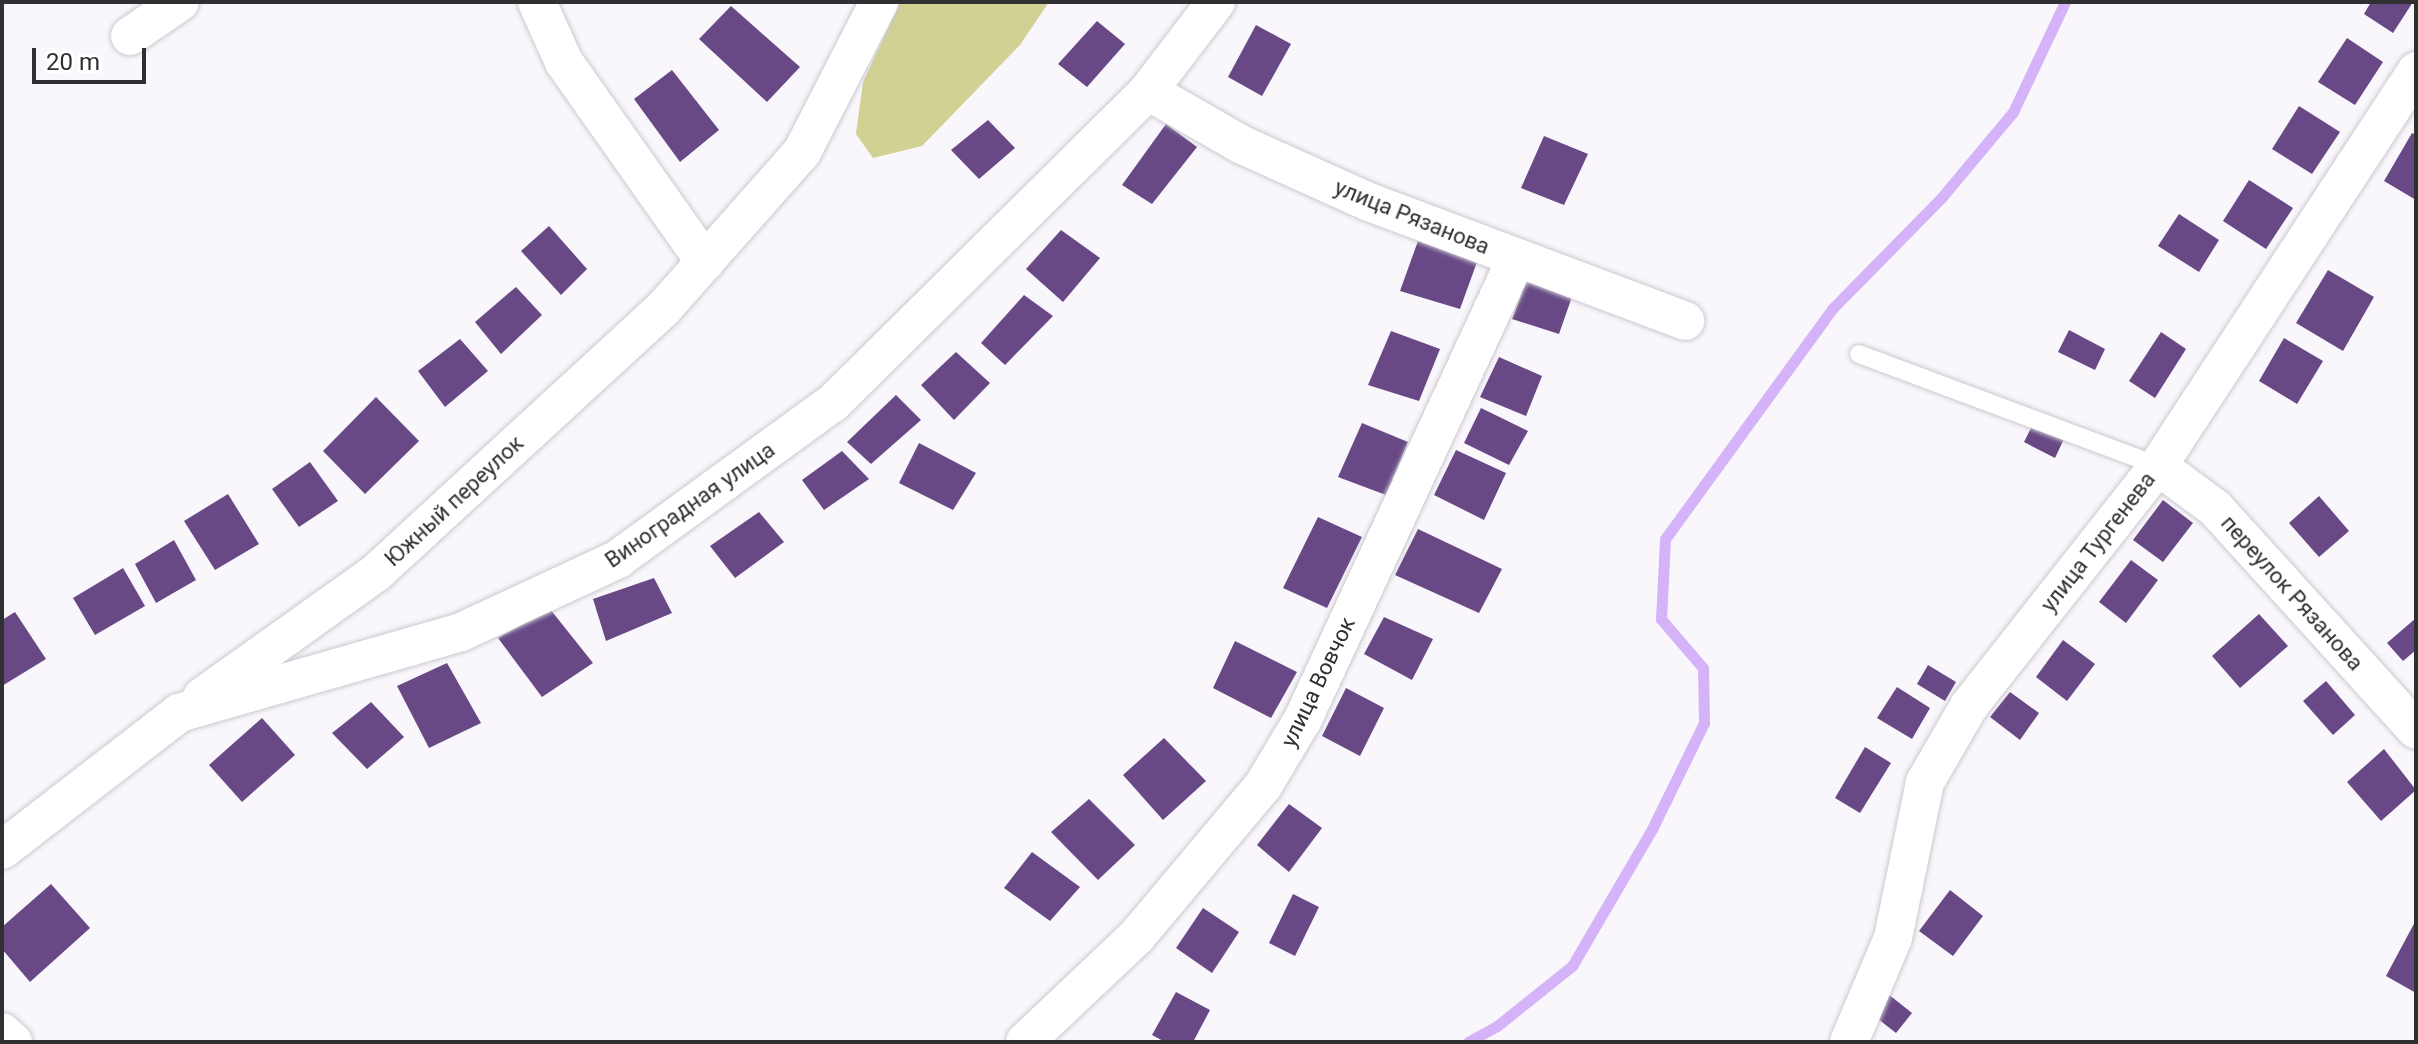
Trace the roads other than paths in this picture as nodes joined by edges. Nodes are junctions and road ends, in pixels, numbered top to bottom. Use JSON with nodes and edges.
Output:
{"nodes":[{"id":1,"x":180,"y":2,"type":"edge"},
{"id":2,"x":537,"y":2,"type":"edge"},
{"id":3,"x":879,"y":2,"type":"edge"},
{"id":4,"x":1216,"y":2,"type":"edge"},
{"id":5,"x":130,"y":36,"type":"dead end"},
{"id":6,"x":2416,"y":71,"type":"edge"},
{"id":7,"x":1148,"y":91,"type":"junction"},
{"id":8,"x":1516,"y":259,"type":"junction"},
{"id":9,"x":705,"y":262,"type":"junction"},
{"id":10,"x":1685,"y":321,"type":"dead end"},
{"id":11,"x":1859,"y":354,"type":"dead end"},
{"id":12,"x":2158,"y":466,"type":"junction"},
{"id":13,"x":179,"y":713,"type":"junction"},
{"id":14,"x":2416,"y":730,"type":"edge"},
{"id":15,"x":2,"y":850,"type":"edge"},
{"id":16,"x":2,"y":1032,"type":"edge"},
{"id":17,"x":13,"y":1042,"type":"edge"},
{"id":18,"x":1025,"y":1042,"type":"edge"},
{"id":19,"x":1849,"y":1042,"type":"edge"}],
"edges":[{"from":1,"to":5,"type":"street"},
{"from":2,"to":9,"type":"street"},
{"from":3,"to":9,"type":"street","name":"Южный переулок"},
{"from":4,"to":7,"type":"street","name":"Виноградная улица"},
{"from":6,"to":12,"type":"street","name":"улица Тургенева"},
{"from":7,"to":8,"type":"street","name":"улица Рязанова"},
{"from":7,"to":13,"type":"street","name":"Виноградная улица"},
{"from":8,"to":10,"type":"street","name":"улица Рязанова"},
{"from":8,"to":18,"type":"street","name":"улица Вовчок"},
{"from":9,"to":13,"type":"street","name":"Южный переулок"},
{"from":11,"to":12,"type":"lane"},
{"from":12,"to":14,"type":"street","name":"переулок Рязанова"},
{"from":12,"to":19,"type":"street","name":"улица Тургенева"},
{"from":13,"to":15,"type":"street","name":"Виноградная улица"},
{"from":16,"to":17,"type":"street"}]}
